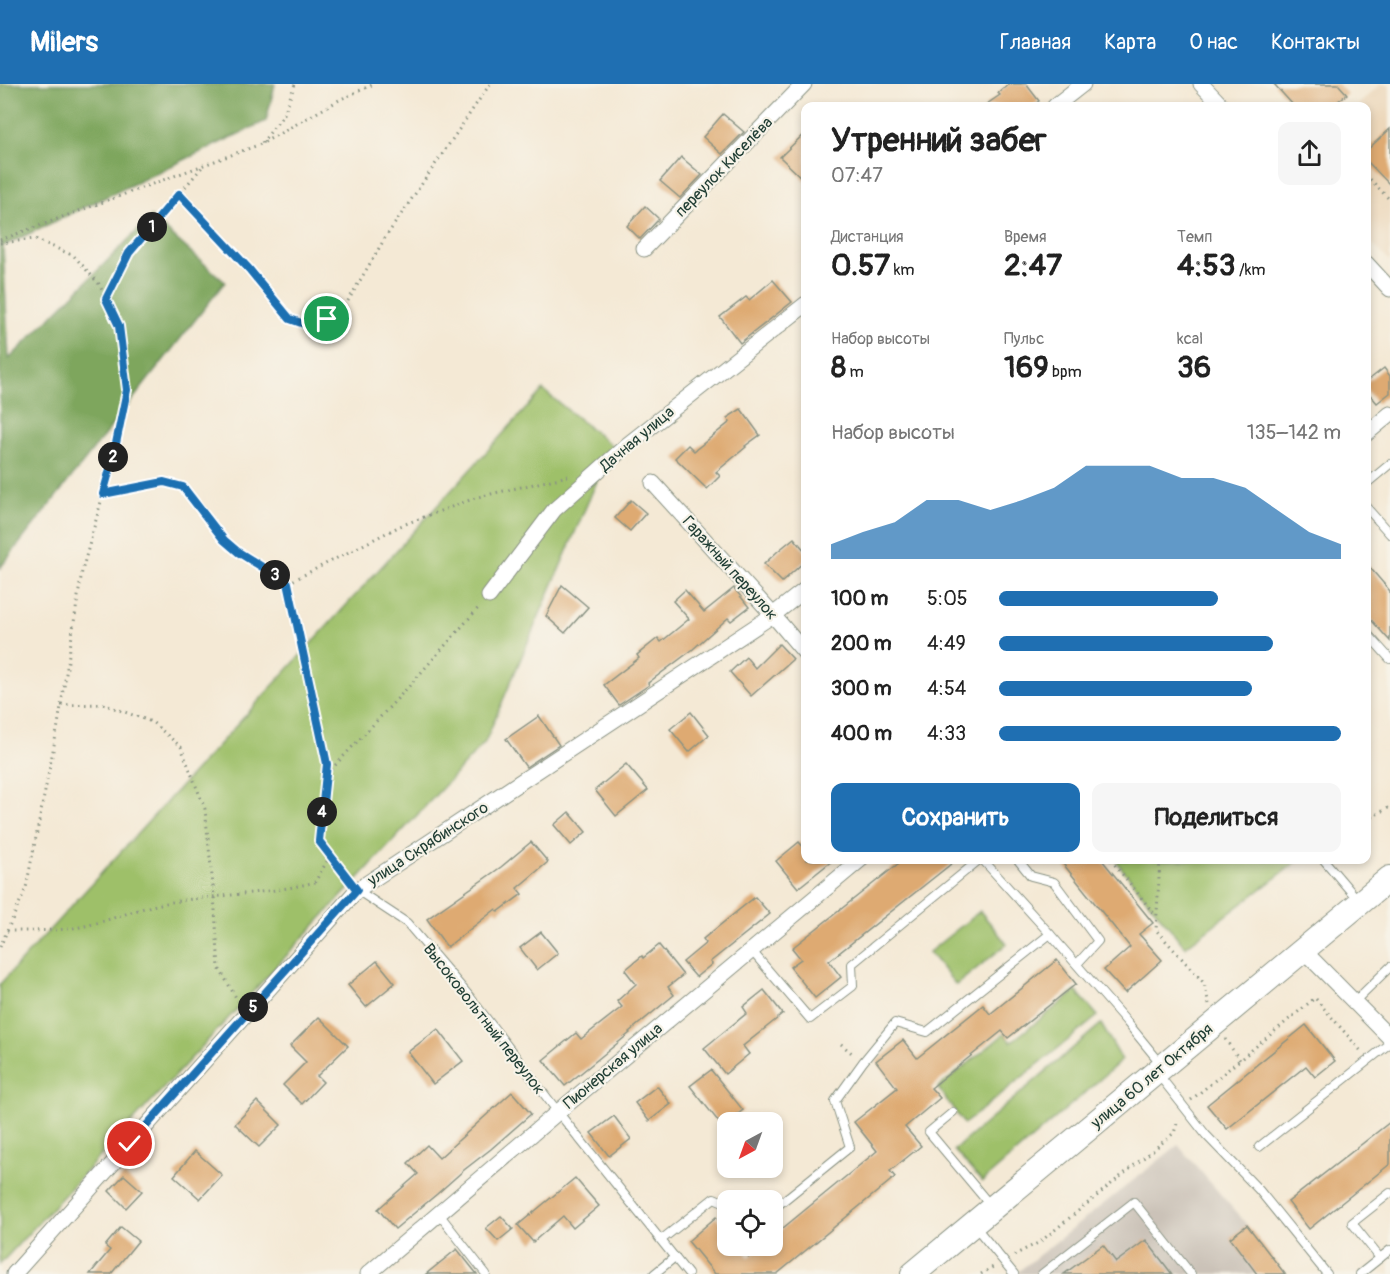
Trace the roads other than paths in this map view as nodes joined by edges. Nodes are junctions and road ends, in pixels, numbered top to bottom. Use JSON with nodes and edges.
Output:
{"nodes":[{"id":1,"x":804,"y":84,"type":"edge"},
{"id":2,"x":1083,"y":84,"type":"edge"},
{"id":3,"x":1201,"y":84,"type":"edge"},
{"id":4,"x":1060,"y":102,"type":"edge"},
{"id":5,"x":1218,"y":102,"type":"edge"},
{"id":6,"x":644,"y":249,"type":"dead end"},
{"id":7,"x":1371,"y":268,"type":"edge"},
{"id":8,"x":1390,"y":289,"type":"edge"},
{"id":9,"x":801,"y":308,"type":"edge"},
{"id":10,"x":1390,"y":414,"type":"edge"},
{"id":11,"x":1371,"y":430,"type":"edge"},
{"id":12,"x":1390,"y":464,"type":"edge"},
{"id":13,"x":1371,"y":480,"type":"edge"},
{"id":14,"x":653,"y":483,"type":"dead end"},
{"id":15,"x":1371,"y":513,"type":"edge"},
{"id":16,"x":1390,"y":534,"type":"edge"},
{"id":17,"x":801,"y":593,"type":"edge"},
{"id":18,"x":489,"y":596,"type":"road end"},
{"id":19,"x":773,"y":615,"type":"junction"},
{"id":20,"x":1371,"y":638,"type":"edge"},
{"id":21,"x":801,"y":648,"type":"edge"},
{"id":22,"x":1390,"y":659,"type":"edge"},
{"id":23,"x":855,"y":864,"type":"edge"},
{"id":24,"x":976,"y":864,"type":"edge"},
{"id":25,"x":985,"y":864,"type":"edge"},
{"id":26,"x":1021,"y":864,"type":"edge"},
{"id":27,"x":1327,"y":864,"type":"edge"},
{"id":28,"x":1390,"y":878,"type":"edge"},
{"id":29,"x":357,"y":890,"type":"junction"},
{"id":30,"x":1360,"y":903,"type":"junction"},
{"id":31,"x":1050,"y":934,"type":"junction"},
{"id":32,"x":751,"y":950,"type":"junction"},
{"id":33,"x":1303,"y":950,"type":"junction"},
{"id":34,"x":1077,"y":964,"type":"junction"},
{"id":35,"x":1390,"y":967,"type":"edge"},
{"id":36,"x":1354,"y":1002,"type":"junction"},
{"id":37,"x":1390,"y":1038,"type":"edge"},
{"id":38,"x":1390,"y":1043,"type":"edge"},
{"id":39,"x":1159,"y":1069,"type":"junction"},
{"id":40,"x":558,"y":1112,"type":"junction"},
{"id":41,"x":953,"y":1112,"type":"dead end"},
{"id":42,"x":1259,"y":1147,"type":"dead end"},
{"id":43,"x":1390,"y":1193,"type":"edge"},
{"id":44,"x":717,"y":1199,"type":"edge"},
{"id":45,"x":783,"y":1201,"type":"edge"},
{"id":46,"x":992,"y":1209,"type":"junction"},
{"id":47,"x":439,"y":1214,"type":"junction"},
{"id":48,"x":974,"y":1224,"type":"junction"},
{"id":49,"x":661,"y":1240,"type":"junction"},
{"id":50,"x":1390,"y":1250,"type":"edge"},
{"id":51,"x":675,"y":1257,"type":"junction"},
{"id":52,"x":1380,"y":1258,"type":"junction"},
{"id":53,"x":14,"y":1274,"type":"edge"},
{"id":54,"x":368,"y":1274,"type":"edge"},
{"id":55,"x":486,"y":1274,"type":"edge"},
{"id":56,"x":654,"y":1274,"type":"edge"},
{"id":57,"x":688,"y":1274,"type":"edge"},
{"id":58,"x":913,"y":1274,"type":"edge"},
{"id":59,"x":1014,"y":1274,"type":"edge"},
{"id":60,"x":1042,"y":1274,"type":"edge"},
{"id":61,"x":1191,"y":1274,"type":"edge"},
{"id":62,"x":1327,"y":1274,"type":"edge"},
{"id":63,"x":1360,"y":1274,"type":"edge"}],
"edges":[{"from":1,"to":6,"type":"street","name":"переулок Киселёва"},
{"from":2,"to":4,"type":"street"},
{"from":3,"to":5,"type":"street"},
{"from":7,"to":8,"type":"street"},
{"from":9,"to":18,"type":"street","name":"Дачная улица"},
{"from":10,"to":11,"type":"street"},
{"from":12,"to":13,"type":"lane"},
{"from":14,"to":19,"type":"street","name":"Гаражный переулок"},
{"from":15,"to":16,"type":"lane"},
{"from":17,"to":19,"type":"street","name":"улица Скрябинского"},
{"from":19,"to":21,"type":"street","name":"Гаражный переулок"},
{"from":19,"to":29,"type":"street","name":"улица Скрябинского"},
{"from":20,"to":22,"type":"lane"},
{"from":23,"to":32,"type":"street","name":"Пионерская улица"},
{"from":24,"to":32,"type":"lane"},
{"from":25,"to":31,"type":"lane"},
{"from":26,"to":34,"type":"lane"},
{"from":27,"to":30,"type":"lane"},
{"from":28,"to":30,"type":"main road","name":"улица 60 лет Октября"},
{"from":29,"to":40,"type":"lane","name":"Высоковольтный переулок"},
{"from":29,"to":53,"type":"street","name":"улица Скрябинского"},
{"from":30,"to":33,"type":"main road","name":"улица 60 лет Октября"},
{"from":31,"to":34,"type":"lane"},
{"from":31,"to":45,"type":"lane"},
{"from":32,"to":40,"type":"street","name":"Пионерская улица"},
{"from":33,"to":36,"type":"street"},
{"from":33,"to":39,"type":"main road","name":"улица 60 лет Октября"},
{"from":34,"to":39,"type":"lane"},
{"from":35,"to":36,"type":"lane"},
{"from":36,"to":37,"type":"street"},
{"from":38,"to":42,"type":"lane"},
{"from":39,"to":46,"type":"main road","name":"улица 60 лет Октября"},
{"from":39,"to":62,"type":"lane"},
{"from":40,"to":47,"type":"street","name":"Пионерская улица"},
{"from":40,"to":49,"type":"lane","name":"Высоковольтный переулок"},
{"from":41,"to":46,"type":"lane"},
{"from":43,"to":52,"type":"lane"},
{"from":44,"to":49,"type":"lane"},
{"from":46,"to":48,"type":"main road","name":"улица 60 лет Октября"},
{"from":47,"to":54,"type":"street","name":"Пионерская улица"},
{"from":47,"to":55,"type":"lane"},
{"from":48,"to":58,"type":"main road","name":"улица 60 лет Октября"},
{"from":48,"to":59,"type":"lane"},
{"from":49,"to":51,"type":"lane","name":"Высоковольтный переулок"},
{"from":50,"to":52,"type":"lane"},
{"from":51,"to":56,"type":"lane"},
{"from":51,"to":57,"type":"lane","name":"Высоковольтный переулок"},
{"from":52,"to":63,"type":"lane"},
{"from":60,"to":61,"type":"lane"}]}
